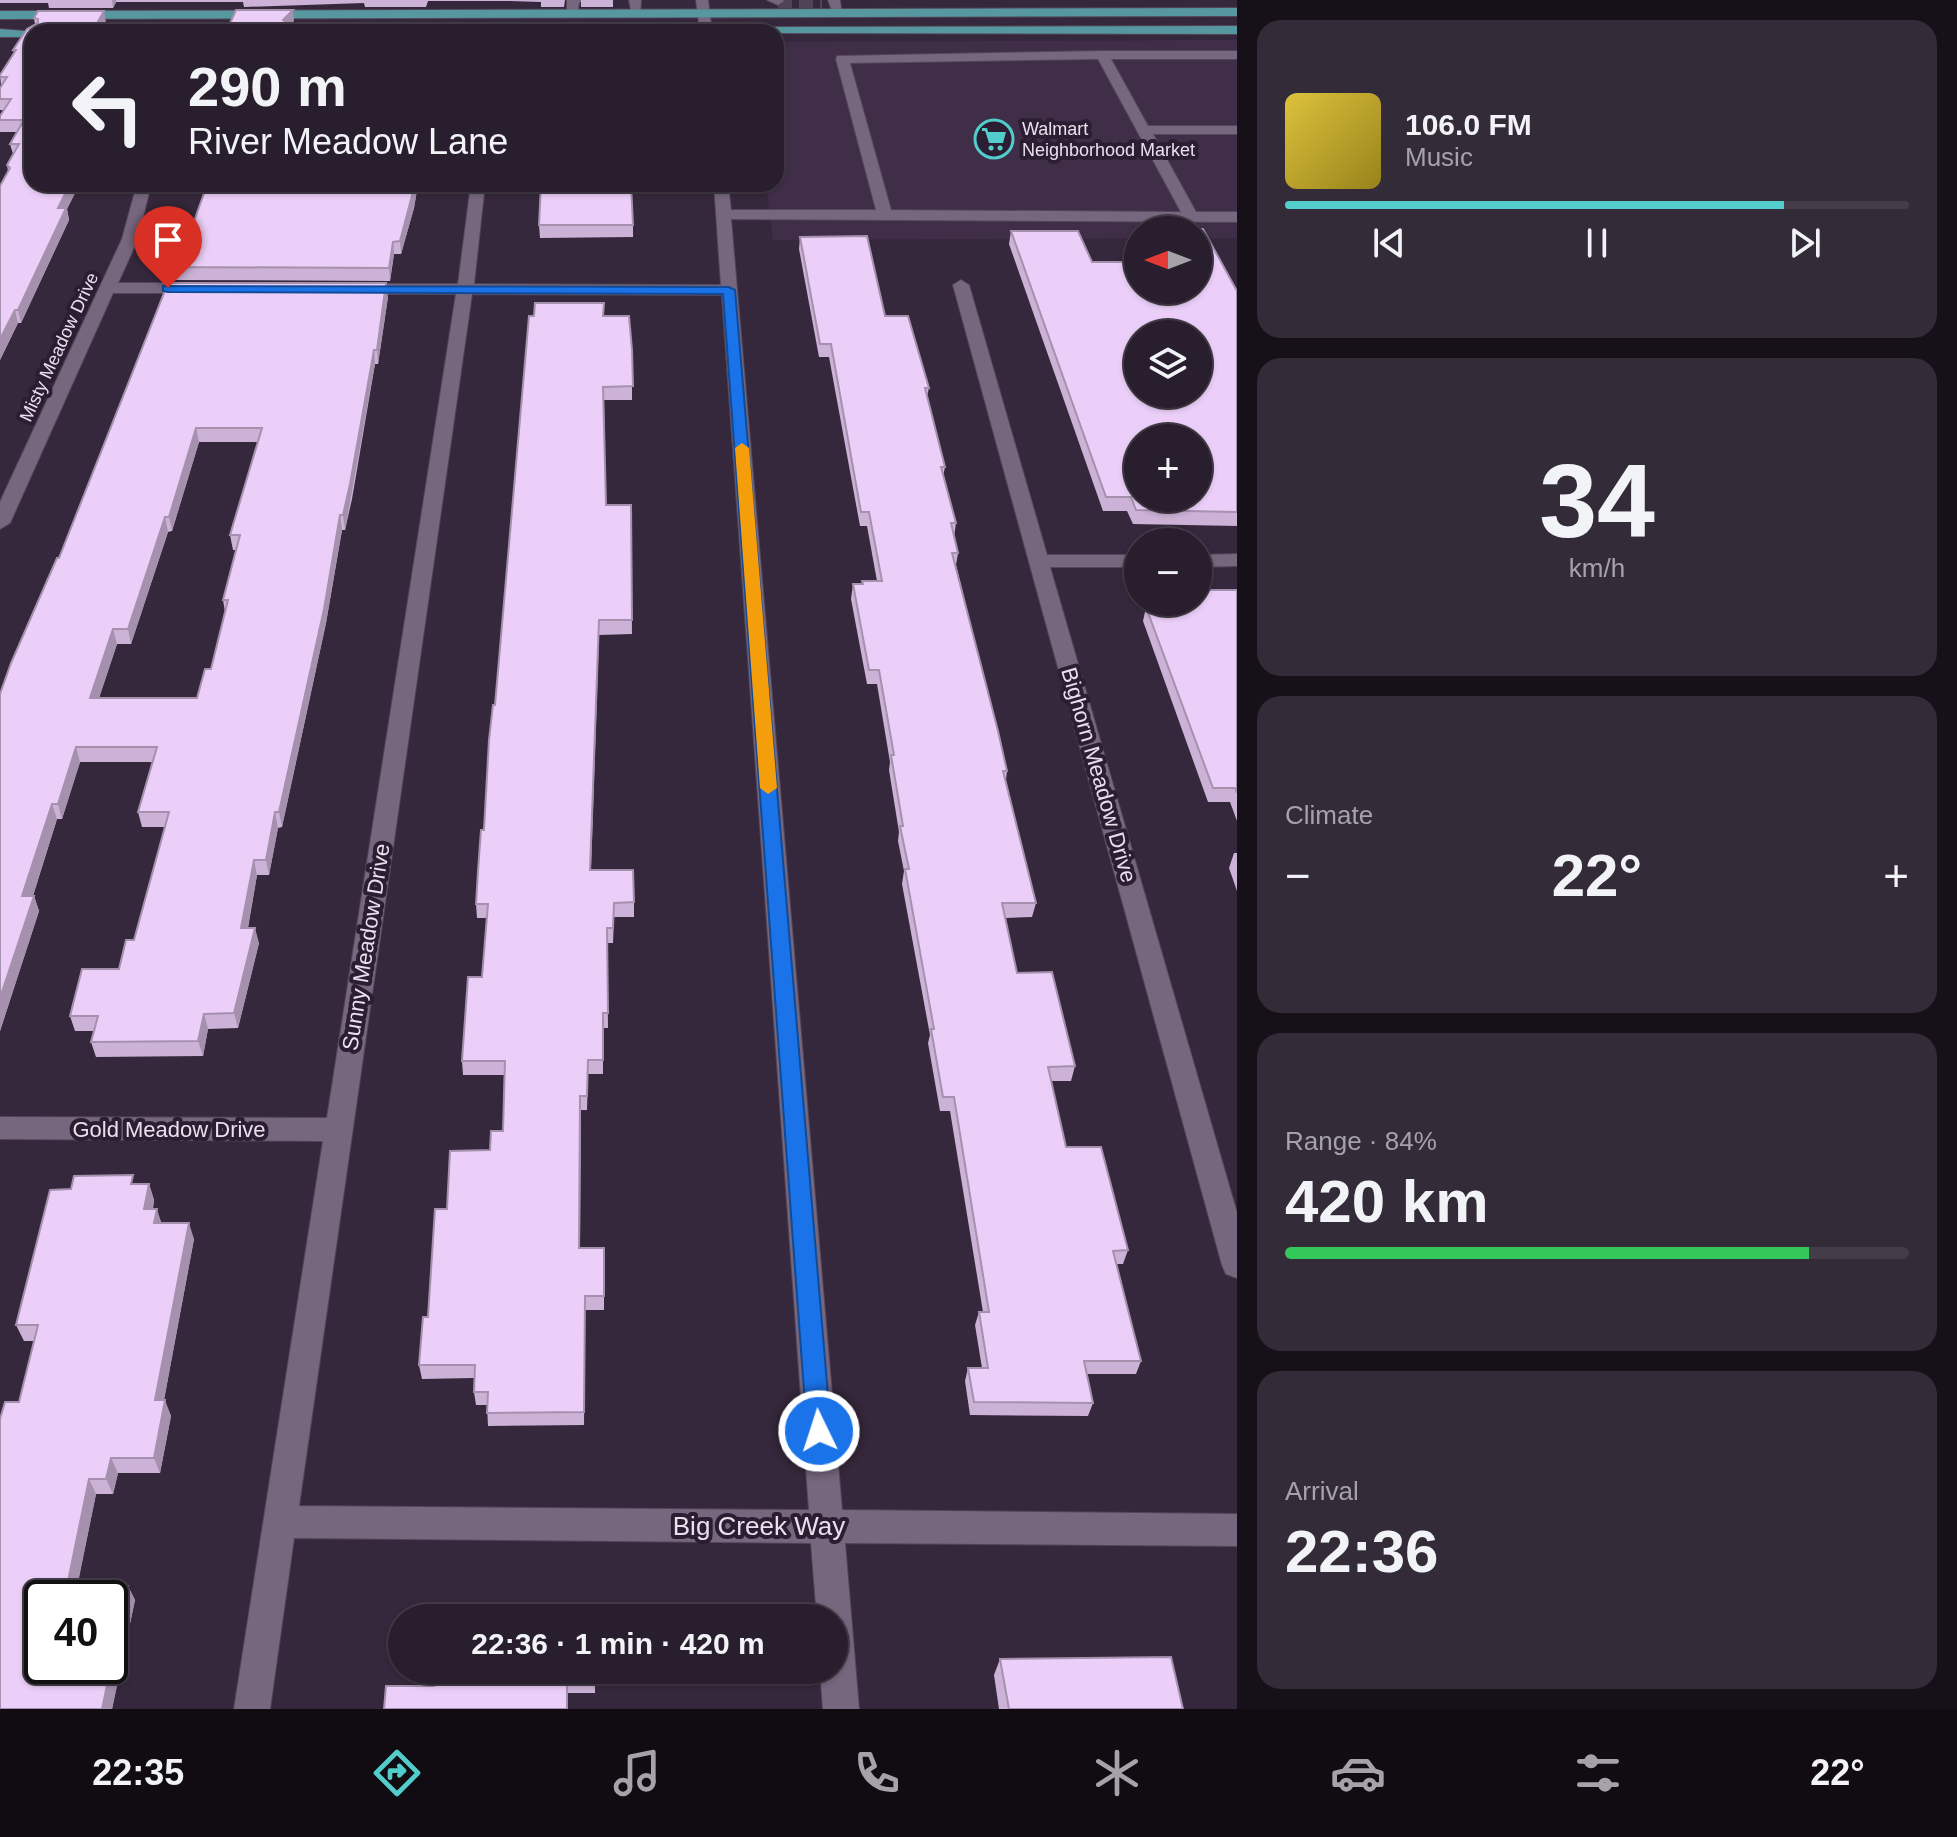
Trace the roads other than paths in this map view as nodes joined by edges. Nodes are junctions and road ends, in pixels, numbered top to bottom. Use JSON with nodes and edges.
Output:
{"nodes":[{"id":1,"x":822,"y":1,"type":"edge"},
{"id":2,"x":835,"y":4,"type":"edge"},
{"id":3,"x":703,"y":6,"type":"edge"},
{"id":4,"x":575,"y":7,"type":"edge"},
{"id":5,"x":636,"y":7,"type":"edge"},
{"id":6,"x":1237,"y":12,"type":"edge"},
{"id":7,"x":0,"y":15,"type":"edge"},
{"id":8,"x":1237,"y":29,"type":"edge"},
{"id":9,"x":784,"y":31,"type":"edge"},
{"id":10,"x":0,"y":33,"type":"edge"},
{"id":11,"x":24,"y":33,"type":"edge"},
{"id":12,"x":1102,"y":55,"type":"junction"},
{"id":13,"x":1237,"y":55,"type":"edge"},
{"id":14,"x":1143,"y":130,"type":"junction"},
{"id":15,"x":1237,"y":130,"type":"edge"},
{"id":16,"x":142,"y":192,"type":"edge"},
{"id":17,"x":477,"y":192,"type":"edge"},
{"id":18,"x":722,"y":192,"type":"edge"},
{"id":19,"x":724,"y":214,"type":"junction"},
{"id":20,"x":885,"y":216,"type":"junction"},
{"id":21,"x":1124,"y":216,"type":"edge"},
{"id":22,"x":1191,"y":216,"type":"edge"},
{"id":23,"x":1212,"y":216,"type":"edge"},
{"id":24,"x":1237,"y":217,"type":"edge"},
{"id":25,"x":961,"y":285,"type":"dead end"},
{"id":26,"x":108,"y":288,"type":"junction"},
{"id":27,"x":217,"y":288,"type":"edge"},
{"id":28,"x":341,"y":289,"type":"edge"},
{"id":29,"x":465,"y":289,"type":"junction"},
{"id":30,"x":729,"y":290,"type":"junction"},
{"id":31,"x":0,"y":523,"type":"edge"},
{"id":32,"x":1237,"y":560,"type":"edge"},
{"id":33,"x":1039,"y":561,"type":"junction"},
{"id":34,"x":1124,"y":561,"type":"edge"},
{"id":35,"x":1212,"y":561,"type":"edge"},
{"id":36,"x":0,"y":1128,"type":"edge"},
{"id":37,"x":339,"y":1130,"type":"junction"},
{"id":38,"x":1237,"y":1265,"type":"edge"},
{"id":39,"x":280,"y":1522,"type":"junction"},
{"id":40,"x":827,"y":1526,"type":"junction"},
{"id":41,"x":1237,"y":1530,"type":"edge"},
{"id":42,"x":833,"y":1604,"type":"edge"},
{"id":43,"x":839,"y":1684,"type":"edge"},
{"id":44,"x":252,"y":1709,"type":"edge"},
{"id":45,"x":841,"y":1709,"type":"edge"}],
"edges":[{"from":1,"to":2,"type":"street"},
{"from":2,"to":3,"type":"main road"},
{"from":2,"to":6,"type":"main road"},
{"from":3,"to":5,"type":"main road"},
{"from":4,"to":5,"type":"main road"},
{"from":4,"to":7,"type":"main road"},
{"from":8,"to":9,"type":"main road"},
{"from":10,"to":11,"type":"main road"},
{"from":12,"to":13,"type":"street"},
{"from":12,"to":14,"type":"street"},
{"from":12,"to":20,"type":"street"},
{"from":14,"to":15,"type":"street"},
{"from":14,"to":22,"type":"street"},
{"from":16,"to":26,"type":"street","name":"Misty Meadow Drive"},
{"from":17,"to":29,"type":"street","name":"Sunny Meadow Drive"},
{"from":18,"to":19,"type":"street"},
{"from":19,"to":20,"type":"street"},
{"from":19,"to":30,"type":"street"},
{"from":20,"to":21,"type":"street"},
{"from":23,"to":24,"type":"street"},
{"from":25,"to":33,"type":"street","name":"Bighorn Meadow Drive"},
{"from":26,"to":27,"type":"street"},
{"from":26,"to":31,"type":"street","name":"Misty Meadow Drive"},
{"from":28,"to":29,"type":"street"},
{"from":29,"to":30,"type":"street"},
{"from":29,"to":37,"type":"street","name":"Sunny Meadow Drive"},
{"from":30,"to":40,"type":"street"},
{"from":32,"to":35,"type":"street"},
{"from":33,"to":34,"type":"street"},
{"from":33,"to":38,"type":"street","name":"Bighorn Meadow Drive"},
{"from":36,"to":37,"type":"street","name":"Gold Meadow Drive"},
{"from":37,"to":39,"type":"street","name":"Sunny Meadow Drive"},
{"from":39,"to":40,"type":"street","name":"Big Creek Way"},
{"from":39,"to":44,"type":"street","name":"Sunny Meadow Drive"},
{"from":40,"to":41,"type":"street","name":"Big Creek Way"},
{"from":40,"to":42,"type":"street"},
{"from":43,"to":45,"type":"street"}]}
